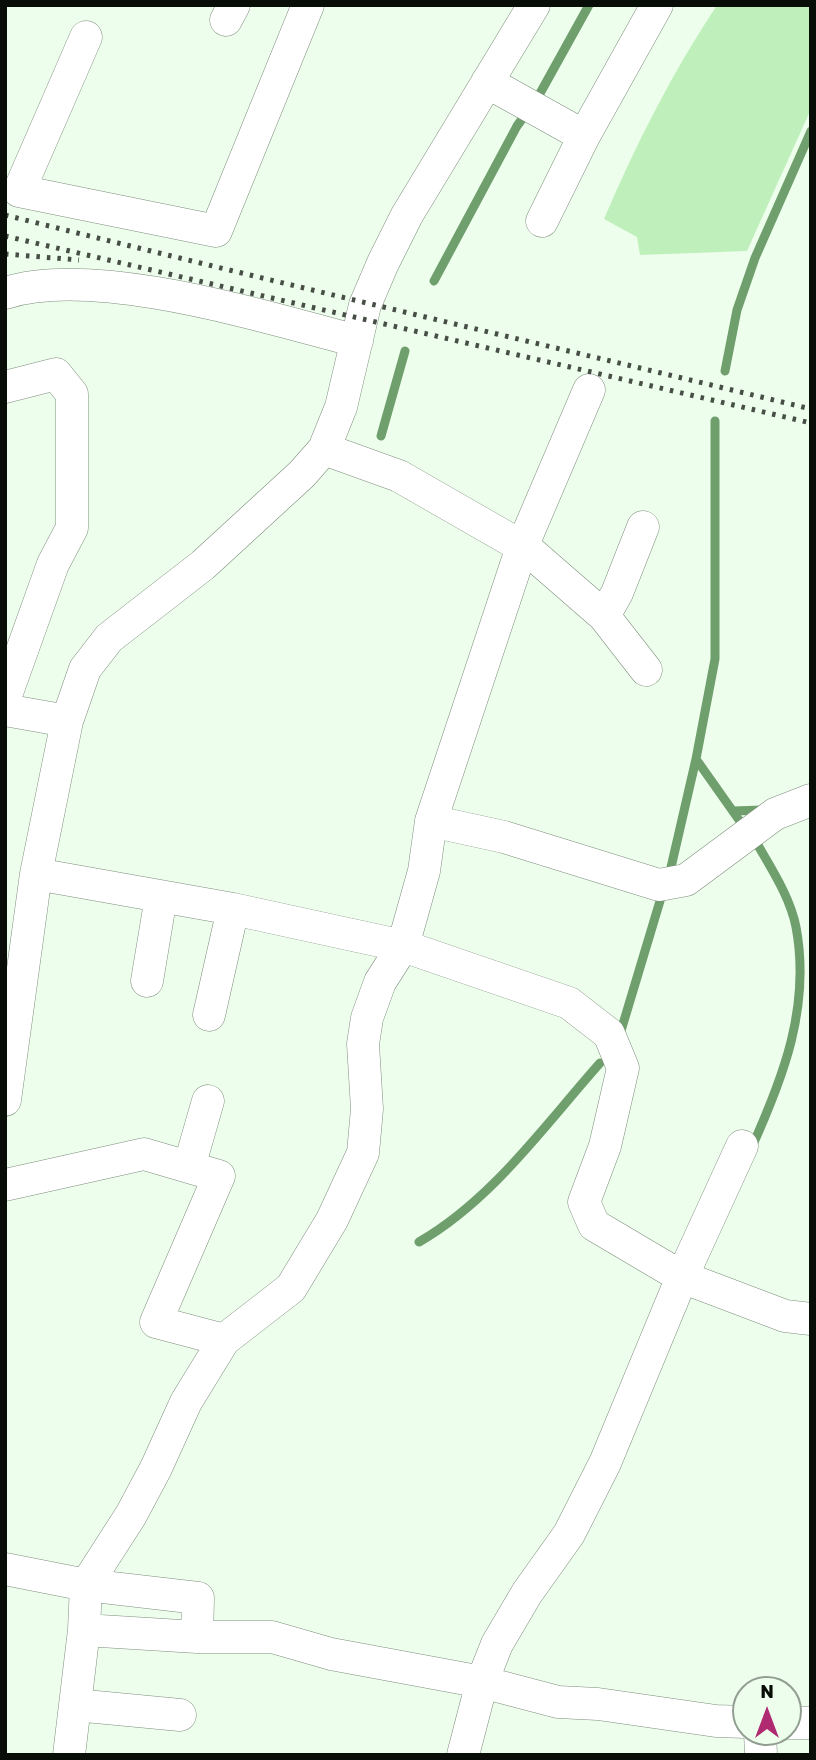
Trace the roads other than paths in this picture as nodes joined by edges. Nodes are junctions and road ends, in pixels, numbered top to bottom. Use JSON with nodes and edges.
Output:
{"nodes":[{"id":1,"x":308,"y":5,"type":"edge"},
{"id":2,"x":534,"y":5,"type":"edge"},
{"id":3,"x":657,"y":5,"type":"edge"},
{"id":4,"x":86,"y":37,"type":"dead end"},
{"id":5,"x":487,"y":82,"type":"junction"},
{"id":6,"x":584,"y":135,"type":"junction"},
{"id":7,"x":542,"y":221,"type":"dead end"},
{"id":8,"x":5,"y":293,"type":"edge"},
{"id":9,"x":357,"y":341,"type":"junction"},
{"id":10,"x":5,"y":387,"type":"edge"},
{"id":11,"x":589,"y":390,"type":"dead end"},
{"id":12,"x":324,"y":449,"type":"junction"},
{"id":13,"x":643,"y":527,"type":"dead end"},
{"id":14,"x":522,"y":547,"type":"junction"},
{"id":15,"x":604,"y":616,"type":"junction"},
{"id":16,"x":646,"y":670,"type":"dead end"},
{"id":17,"x":5,"y":698,"type":"edge"},
{"id":18,"x":5,"y":710,"type":"edge"},
{"id":19,"x":67,"y":721,"type":"junction"},
{"id":20,"x":811,"y":800,"type":"edge"},
{"id":21,"x":431,"y":821,"type":"junction"},
{"id":22,"x":36,"y":874,"type":"junction"},
{"id":23,"x":161,"y":897,"type":"junction"},
{"id":24,"x":233,"y":909,"type":"junction"},
{"id":25,"x":402,"y":946,"type":"junction"},
{"id":26,"x":147,"y":981,"type":"dead end"},
{"id":27,"x":209,"y":1015,"type":"dead end"},
{"id":28,"x":8,"y":1053,"type":"edge"},
{"id":29,"x":5,"y":1100,"type":"edge"},
{"id":30,"x":208,"y":1101,"type":"dead end"},
{"id":31,"x":742,"y":1146,"type":"dead end"},
{"id":32,"x":189,"y":1167,"type":"junction"},
{"id":33,"x":5,"y":1185,"type":"edge"},
{"id":34,"x":682,"y":1277,"type":"junction"},
{"id":35,"x":811,"y":1319,"type":"edge"},
{"id":36,"x":224,"y":1340,"type":"junction"},
{"id":37,"x":5,"y":1569,"type":"edge"},
{"id":38,"x":86,"y":1585,"type":"junction"},
{"id":39,"x":84,"y":1630,"type":"junction"},
{"id":40,"x":197,"y":1637,"type":"junction"},
{"id":41,"x":482,"y":1682,"type":"junction"},
{"id":42,"x":75,"y":1705,"type":"junction"},
{"id":43,"x":180,"y":1715,"type":"dead end"},
{"id":44,"x":732,"y":1722,"type":"edge"},
{"id":45,"x":69,"y":1755,"type":"edge"},
{"id":46,"x":463,"y":1755,"type":"edge"}],
"edges":[{"from":1,"to":4,"type":"street"},
{"from":2,"to":5,"type":"street"},
{"from":3,"to":6,"type":"street"},
{"from":5,"to":6,"type":"street"},
{"from":5,"to":9,"type":"street"},
{"from":6,"to":7,"type":"street"},
{"from":8,"to":9,"type":"street"},
{"from":9,"to":12,"type":"street"},
{"from":10,"to":17,"type":"street"},
{"from":11,"to":14,"type":"street"},
{"from":12,"to":14,"type":"street"},
{"from":12,"to":19,"type":"street"},
{"from":13,"to":15,"type":"street"},
{"from":14,"to":15,"type":"street"},
{"from":14,"to":21,"type":"street"},
{"from":15,"to":16,"type":"street"},
{"from":18,"to":19,"type":"street"},
{"from":19,"to":22,"type":"street"},
{"from":20,"to":21,"type":"street"},
{"from":21,"to":25,"type":"street"},
{"from":22,"to":23,"type":"street"},
{"from":22,"to":28,"type":"street"},
{"from":23,"to":24,"type":"street"},
{"from":23,"to":26,"type":"street"},
{"from":24,"to":25,"type":"street"},
{"from":24,"to":27,"type":"street"},
{"from":25,"to":34,"type":"street"},
{"from":25,"to":36,"type":"street"},
{"from":28,"to":29,"type":"street"},
{"from":30,"to":32,"type":"street"},
{"from":31,"to":34,"type":"street"},
{"from":32,"to":33,"type":"street"},
{"from":32,"to":36,"type":"street"},
{"from":34,"to":35,"type":"street"},
{"from":34,"to":41,"type":"street"},
{"from":36,"to":38,"type":"street"},
{"from":37,"to":38,"type":"street"},
{"from":38,"to":39,"type":"street"},
{"from":38,"to":40,"type":"street"},
{"from":39,"to":40,"type":"street"},
{"from":39,"to":42,"type":"street"},
{"from":40,"to":41,"type":"street"},
{"from":41,"to":44,"type":"street"},
{"from":41,"to":46,"type":"street"},
{"from":42,"to":43,"type":"street"},
{"from":42,"to":45,"type":"street"}]}
